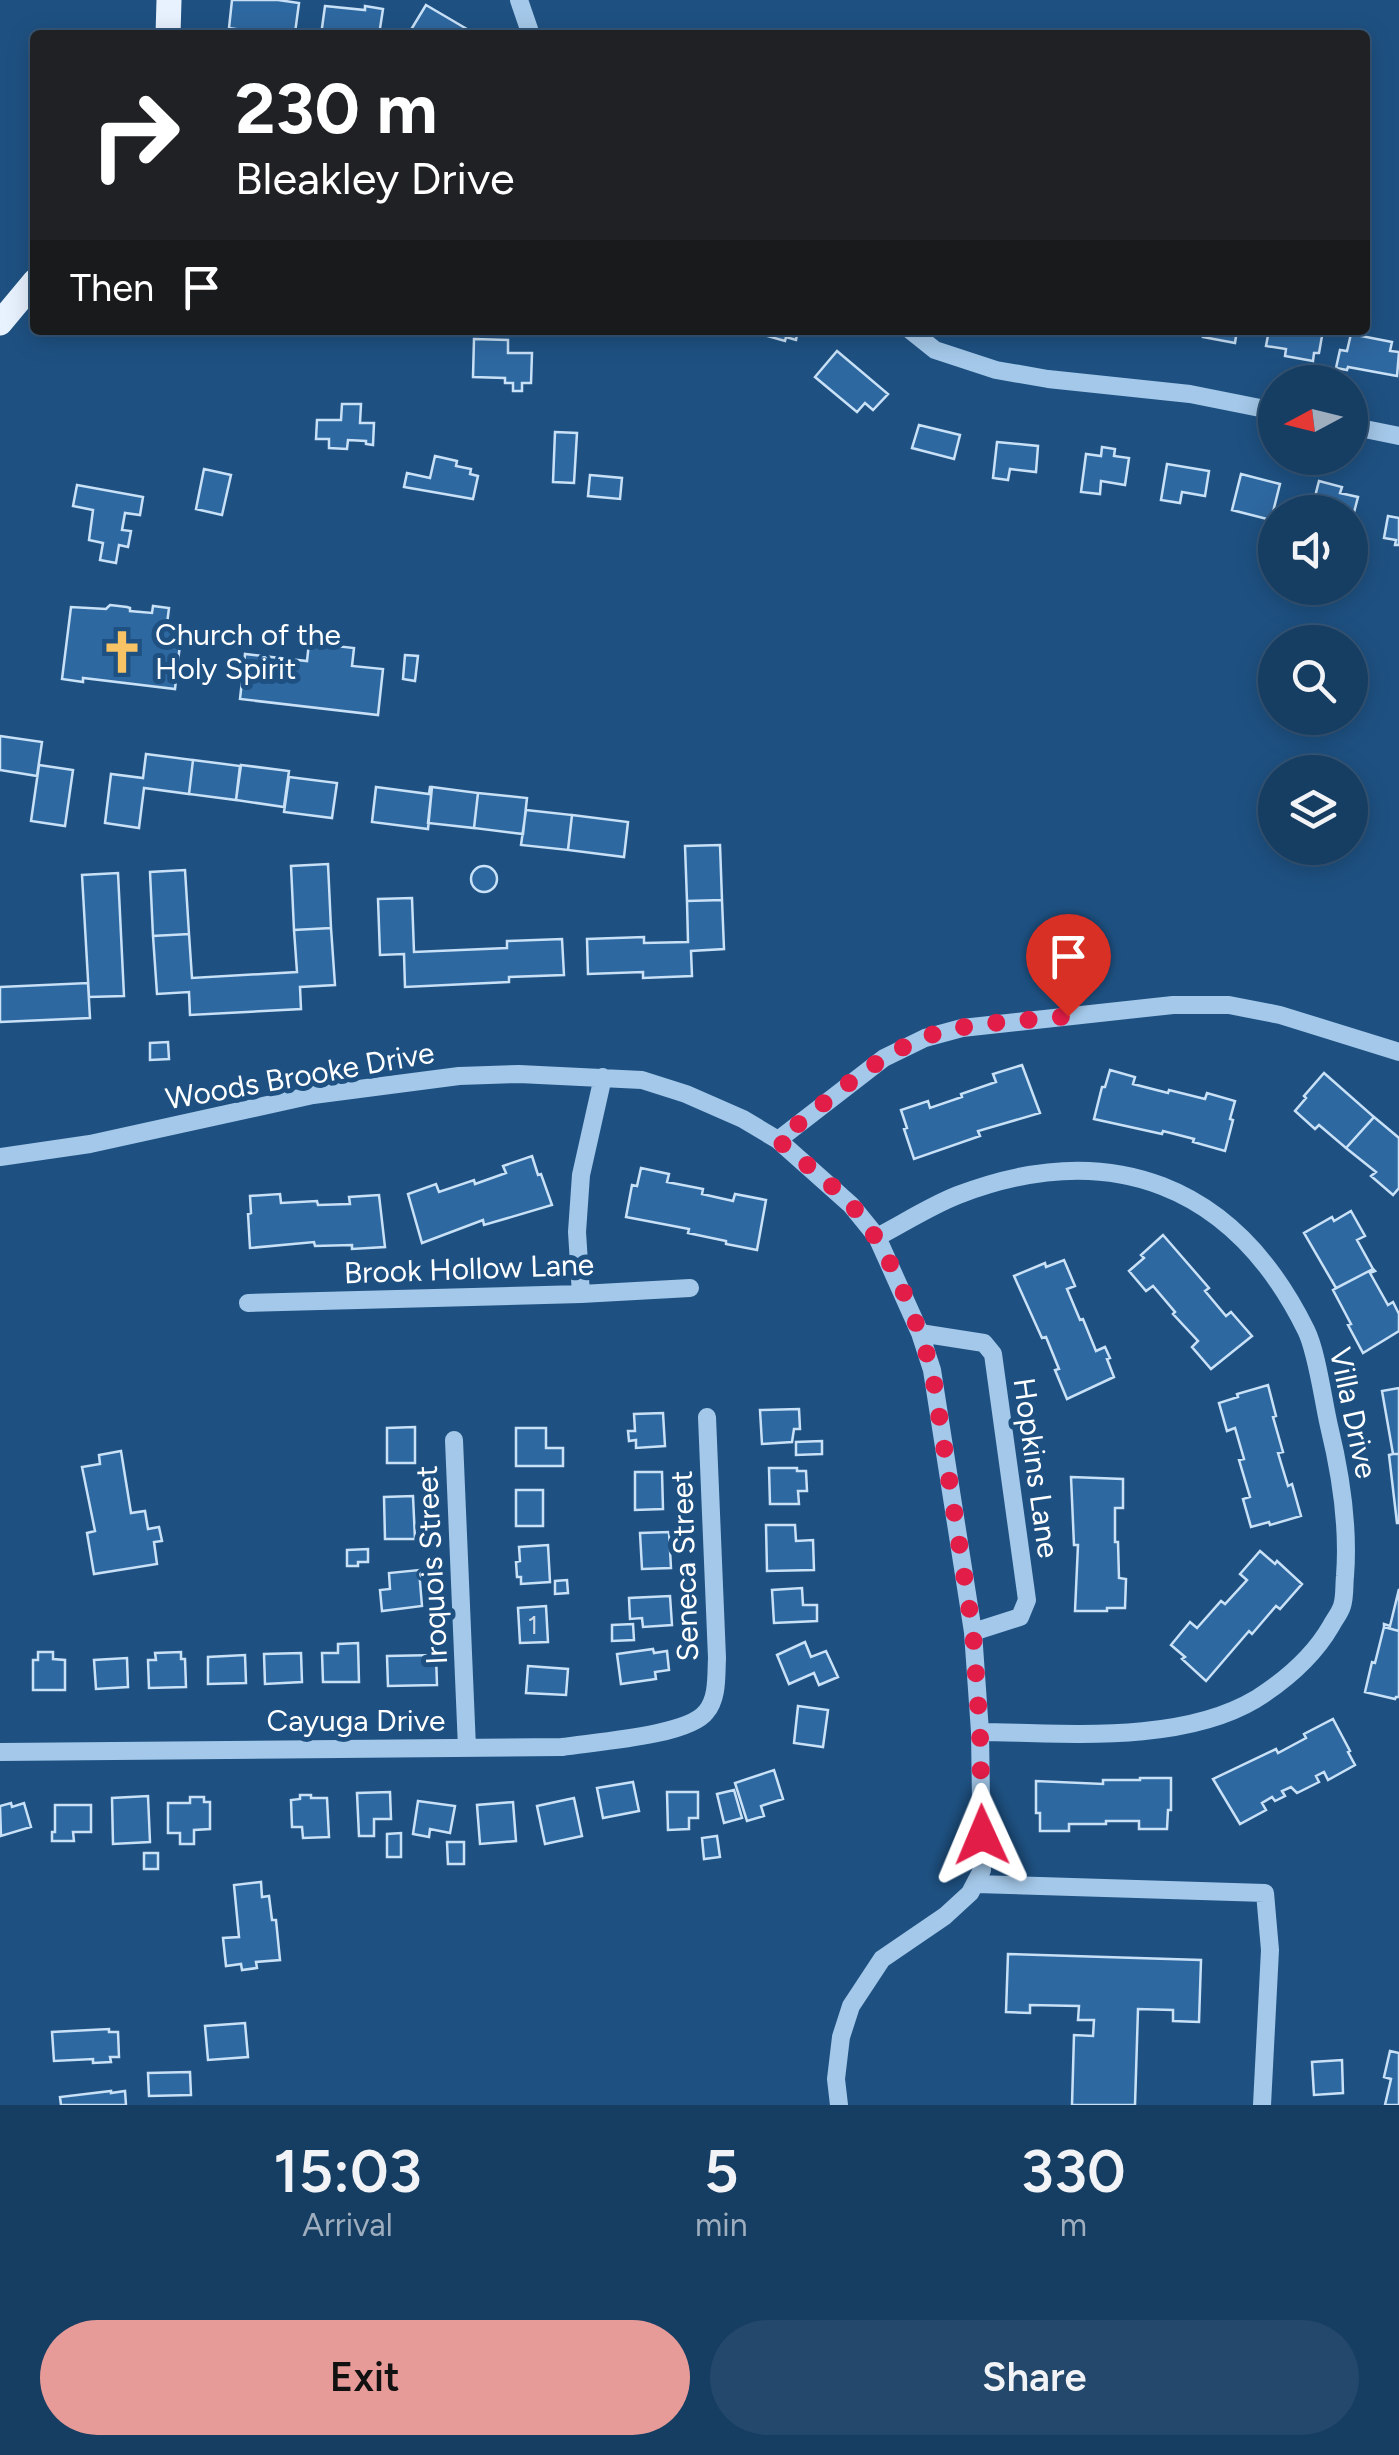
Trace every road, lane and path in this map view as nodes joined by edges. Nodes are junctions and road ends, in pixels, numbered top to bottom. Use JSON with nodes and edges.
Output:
{"nodes":[{"id":1,"x":169,"y":0,"type":"edge"},
{"id":2,"x":519,"y":0,"type":"edge"},
{"id":3,"x":168,"y":30,"type":"edge"},
{"id":4,"x":529,"y":30,"type":"edge"},
{"id":5,"x":30,"y":287,"type":"edge"},
{"id":6,"x":0,"y":323,"type":"edge"},
{"id":7,"x":916,"y":335,"type":"edge"},
{"id":8,"x":1258,"y":408,"type":"edge"},
{"id":9,"x":1368,"y":430,"type":"edge"},
{"id":10,"x":1399,"y":436,"type":"edge"},
{"id":11,"x":1399,"y":1052,"type":"edge"},
{"id":12,"x":603,"y":1077,"type":"junction"},
{"id":13,"x":778,"y":1140,"type":"junction"},
{"id":14,"x":0,"y":1157,"type":"edge"},
{"id":15,"x":877,"y":1237,"type":"junction"},
{"id":16,"x":690,"y":1288,"type":"dead end"},
{"id":17,"x":580,"y":1294,"type":"junction"},
{"id":18,"x":248,"y":1303,"type":"dead end"},
{"id":19,"x":920,"y":1333,"type":"junction"},
{"id":20,"x":707,"y":1417,"type":"dead end"},
{"id":21,"x":454,"y":1440,"type":"dead end"},
{"id":22,"x":973,"y":1632,"type":"junction"},
{"id":23,"x":706,"y":1712,"type":"joint"},
{"id":24,"x":980,"y":1732,"type":"junction"},
{"id":25,"x":468,"y":1748,"type":"junction"},
{"id":26,"x":0,"y":1752,"type":"edge"},
{"id":27,"x":976,"y":1884,"type":"junction"},
{"id":28,"x":839,"y":2105,"type":"edge"},
{"id":29,"x":1262,"y":2105,"type":"edge"}],
"edges":[{"from":1,"to":3,"type":"main road"},
{"from":2,"to":4,"type":"street"},
{"from":5,"to":6,"type":"main road"},
{"from":7,"to":8,"type":"street"},
{"from":9,"to":10,"type":"street"},
{"from":11,"to":13,"type":"street"},
{"from":12,"to":13,"type":"street","name":"Woods Brooke Drive"},
{"from":12,"to":14,"type":"street","name":"Woods Brooke Drive"},
{"from":12,"to":17,"type":"street"},
{"from":13,"to":15,"type":"street","name":"Woods Brooke Drive"},
{"from":15,"to":19,"type":"street","name":"Woods Brooke Drive"},
{"from":15,"to":24,"type":"street","name":"Villa Drive"},
{"from":16,"to":17,"type":"street","name":"Brook Hollow Lane"},
{"from":17,"to":18,"type":"street","name":"Brook Hollow Lane"},
{"from":19,"to":22,"type":"street","name":"Woods Brooke Drive"},
{"from":19,"to":22,"type":"street","name":"Hopkins Lane"},
{"from":20,"to":23,"type":"street","name":"Seneca Street"},
{"from":21,"to":25,"type":"street","name":"Iroquois Street"},
{"from":22,"to":24,"type":"street","name":"Woods Brooke Drive"},
{"from":23,"to":25,"type":"street","name":"Cayuga Drive"},
{"from":24,"to":27,"type":"street","name":"Woods Brooke Drive"},
{"from":25,"to":26,"type":"street","name":"Cayuga Drive"},
{"from":27,"to":28,"type":"street"},
{"from":27,"to":29,"type":"street"}]}
